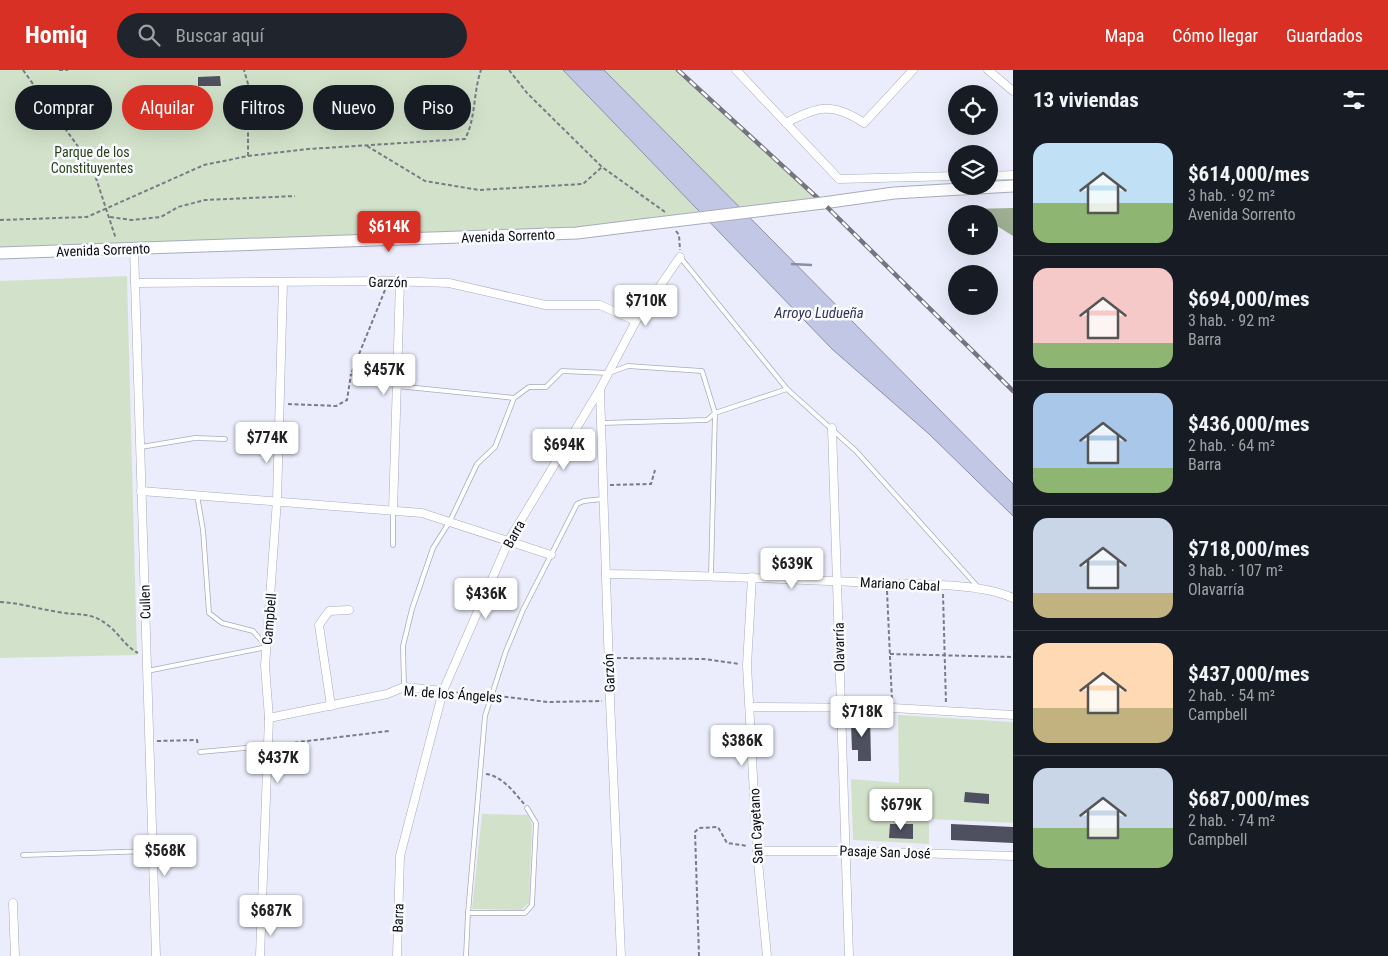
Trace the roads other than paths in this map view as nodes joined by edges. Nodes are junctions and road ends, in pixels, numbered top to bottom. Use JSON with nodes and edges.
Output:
{"nodes":[{"id":1,"x":736,"y":70,"type":"edge"},
{"id":2,"x":913,"y":70,"type":"edge"},
{"id":3,"x":988,"y":70,"type":"edge"},
{"id":4,"x":1013,"y":91,"type":"edge"},
{"id":5,"x":786,"y":123,"type":"junction"},
{"id":6,"x":1013,"y":175,"type":"edge"},
{"id":7,"x":948,"y":176,"type":"edge"},
{"id":8,"x":998,"y":176,"type":"edge"},
{"id":9,"x":1013,"y":186,"type":"edge"},
{"id":10,"x":134,"y":249,"type":"junction"},
{"id":11,"x":0,"y":253,"type":"edge"},
{"id":12,"x":680,"y":257,"type":"joint"},
{"id":13,"x":283,"y":282,"type":"junction"},
{"id":14,"x":400,"y":282,"type":"junction"},
{"id":15,"x":135,"y":283,"type":"junction"},
{"id":16,"x":636,"y":321,"type":"junction"},
{"id":17,"x":609,"y":373,"type":"junction"},
{"id":18,"x":396,"y":386,"type":"junction"},
{"id":19,"x":600,"y":389,"type":"junction"},
{"id":20,"x":787,"y":389,"type":"junction"},
{"id":21,"x":514,"y":398,"type":"junction"},
{"id":22,"x":715,"y":413,"type":"junction"},
{"id":23,"x":600,"y":423,"type":"junction"},
{"id":24,"x":832,"y":428,"type":"junction"},
{"id":25,"x":225,"y":439,"type":"dead end"},
{"id":26,"x":140,"y":448,"type":"junction"},
{"id":27,"x":141,"y":491,"type":"junction"},
{"id":28,"x":197,"y":495,"type":"junction"},
{"id":29,"x":603,"y":499,"type":"junction"},
{"id":30,"x":278,"y":500,"type":"junction"},
{"id":31,"x":392,"y":511,"type":"junction"},
{"id":32,"x":450,"y":521,"type":"junction"},
{"id":33,"x":509,"y":540,"type":"junction"},
{"id":34,"x":393,"y":545,"type":"dead end"},
{"id":35,"x":551,"y":555,"type":"junction"},
{"id":36,"x":606,"y":574,"type":"junction"},
{"id":37,"x":711,"y":576,"type":"junction"},
{"id":38,"x":752,"y":577,"type":"junction"},
{"id":39,"x":838,"y":582,"type":"junction"},
{"id":40,"x":980,"y":589,"type":"junction"},
{"id":41,"x":1013,"y":598,"type":"edge"},
{"id":42,"x":349,"y":610,"type":"dead end"},
{"id":43,"x":266,"y":647,"type":"junction"},
{"id":44,"x":147,"y":671,"type":"junction"},
{"id":45,"x":404,"y":688,"type":"junction"},
{"id":46,"x":442,"y":691,"type":"junction"},
{"id":47,"x":331,"y":706,"type":"junction"},
{"id":48,"x":750,"y":707,"type":"junction"},
{"id":49,"x":840,"y":707,"type":"junction"},
{"id":50,"x":1013,"y":715,"type":"edge"},
{"id":51,"x":269,"y":718,"type":"junction"},
{"id":52,"x":268,"y":746,"type":"junction"},
{"id":53,"x":200,"y":752,"type":"road end"},
{"id":54,"x":527,"y":808,"type":"road end"},
{"id":55,"x":152,"y":851,"type":"junction"},
{"id":56,"x":757,"y":851,"type":"junction"},
{"id":57,"x":845,"y":851,"type":"junction"},
{"id":58,"x":23,"y":855,"type":"dead end"},
{"id":59,"x":1013,"y":856,"type":"edge"},
{"id":60,"x":14,"y":903,"type":"dead end"},
{"id":61,"x":468,"y":913,"type":"junction"},
{"id":62,"x":15,"y":956,"type":"edge"},
{"id":63,"x":156,"y":956,"type":"edge"},
{"id":64,"x":260,"y":956,"type":"edge"},
{"id":65,"x":397,"y":956,"type":"edge"},
{"id":66,"x":466,"y":956,"type":"edge"},
{"id":67,"x":621,"y":956,"type":"edge"},
{"id":68,"x":766,"y":956,"type":"edge"},
{"id":69,"x":849,"y":956,"type":"edge"}],
"edges":[{"from":1,"to":5,"type":"street"},
{"from":2,"to":5,"type":"street"},
{"from":3,"to":4,"type":"street"},
{"from":5,"to":7,"type":"street"},
{"from":6,"to":8,"type":"street"},
{"from":9,"to":10,"type":"main road","name":"Avenida Sorrento","bridge":true},
{"from":10,"to":11,"type":"main road","name":"Avenida Sorrento"},
{"from":10,"to":15,"type":"street","name":"Cullen"},
{"from":12,"to":16,"type":"street","name":"Barra"},
{"from":12,"to":20,"type":"lane"},
{"from":13,"to":14,"type":"street","name":"Garzón"},
{"from":13,"to":15,"type":"street","name":"Garzón"},
{"from":13,"to":30,"type":"street","name":"Campbell"},
{"from":14,"to":16,"type":"street","name":"Garzón"},
{"from":14,"to":18,"type":"street"},
{"from":15,"to":26,"type":"street","name":"Cullen"},
{"from":16,"to":17,"type":"street","name":"Barra"},
{"from":17,"to":19,"type":"street","name":"Barra"},
{"from":17,"to":21,"type":"lane"},
{"from":17,"to":22,"type":"lane"},
{"from":18,"to":21,"type":"lane"},
{"from":18,"to":31,"type":"street"},
{"from":19,"to":23,"type":"street","name":"Garzón"},
{"from":19,"to":33,"type":"street","name":"Barra"},
{"from":20,"to":22,"type":"lane"},
{"from":20,"to":24,"type":"lane"},
{"from":21,"to":32,"type":"lane"},
{"from":22,"to":23,"type":"lane"},
{"from":22,"to":37,"type":"lane"},
{"from":23,"to":29,"type":"street","name":"Garzón"},
{"from":24,"to":39,"type":"street","name":"Olavarría"},
{"from":24,"to":40,"type":"lane"},
{"from":25,"to":26,"type":"lane"},
{"from":26,"to":27,"type":"street","name":"Cullen"},
{"from":27,"to":28,"type":"street"},
{"from":27,"to":44,"type":"street","name":"Cullen"},
{"from":28,"to":30,"type":"street"},
{"from":28,"to":43,"type":"lane"},
{"from":29,"to":35,"type":"lane"},
{"from":29,"to":36,"type":"street","name":"Garzón"},
{"from":30,"to":31,"type":"street"},
{"from":30,"to":43,"type":"street","name":"Campbell"},
{"from":31,"to":32,"type":"street"},
{"from":31,"to":34,"type":"lane"},
{"from":32,"to":33,"type":"street"},
{"from":32,"to":45,"type":"lane"},
{"from":33,"to":35,"type":"street"},
{"from":33,"to":46,"type":"street","name":"Barra"},
{"from":35,"to":61,"type":"lane"},
{"from":36,"to":37,"type":"street","name":"Mariano Cabal"},
{"from":36,"to":67,"type":"street","name":"Garzón"},
{"from":37,"to":38,"type":"street","name":"Mariano Cabal"},
{"from":38,"to":39,"type":"street","name":"Mariano Cabal"},
{"from":38,"to":48,"type":"street","name":"San Cayetano"},
{"from":39,"to":40,"type":"street","name":"Mariano Cabal"},
{"from":39,"to":49,"type":"street","name":"Olavarría"},
{"from":40,"to":41,"type":"street","name":"Mariano Cabal"},
{"from":42,"to":47,"type":"street"},
{"from":43,"to":44,"type":"lane"},
{"from":43,"to":51,"type":"street","name":"Campbell"},
{"from":44,"to":55,"type":"street","name":"Cullen"},
{"from":45,"to":46,"type":"street","name":"M. de los Ángeles"},
{"from":45,"to":47,"type":"street","name":"M. de los Ángeles"},
{"from":46,"to":65,"type":"street","name":"Barra"},
{"from":47,"to":51,"type":"street","name":"M. de los Ángeles"},
{"from":48,"to":49,"type":"street"},
{"from":48,"to":56,"type":"street","name":"San Cayetano"},
{"from":49,"to":50,"type":"street"},
{"from":49,"to":57,"type":"street","name":"Olavarría"},
{"from":51,"to":52,"type":"street","name":"Campbell"},
{"from":52,"to":53,"type":"lane"},
{"from":52,"to":64,"type":"street","name":"Campbell"},
{"from":54,"to":61,"type":"lane"},
{"from":55,"to":58,"type":"lane"},
{"from":55,"to":63,"type":"street","name":"Cullen"},
{"from":56,"to":57,"type":"street","name":"Pasaje San José"},
{"from":56,"to":68,"type":"street","name":"San Cayetano"},
{"from":57,"to":59,"type":"street","name":"Pasaje San José"},
{"from":57,"to":69,"type":"street","name":"Olavarría"},
{"from":60,"to":62,"type":"street"},
{"from":61,"to":66,"type":"lane"}]}
